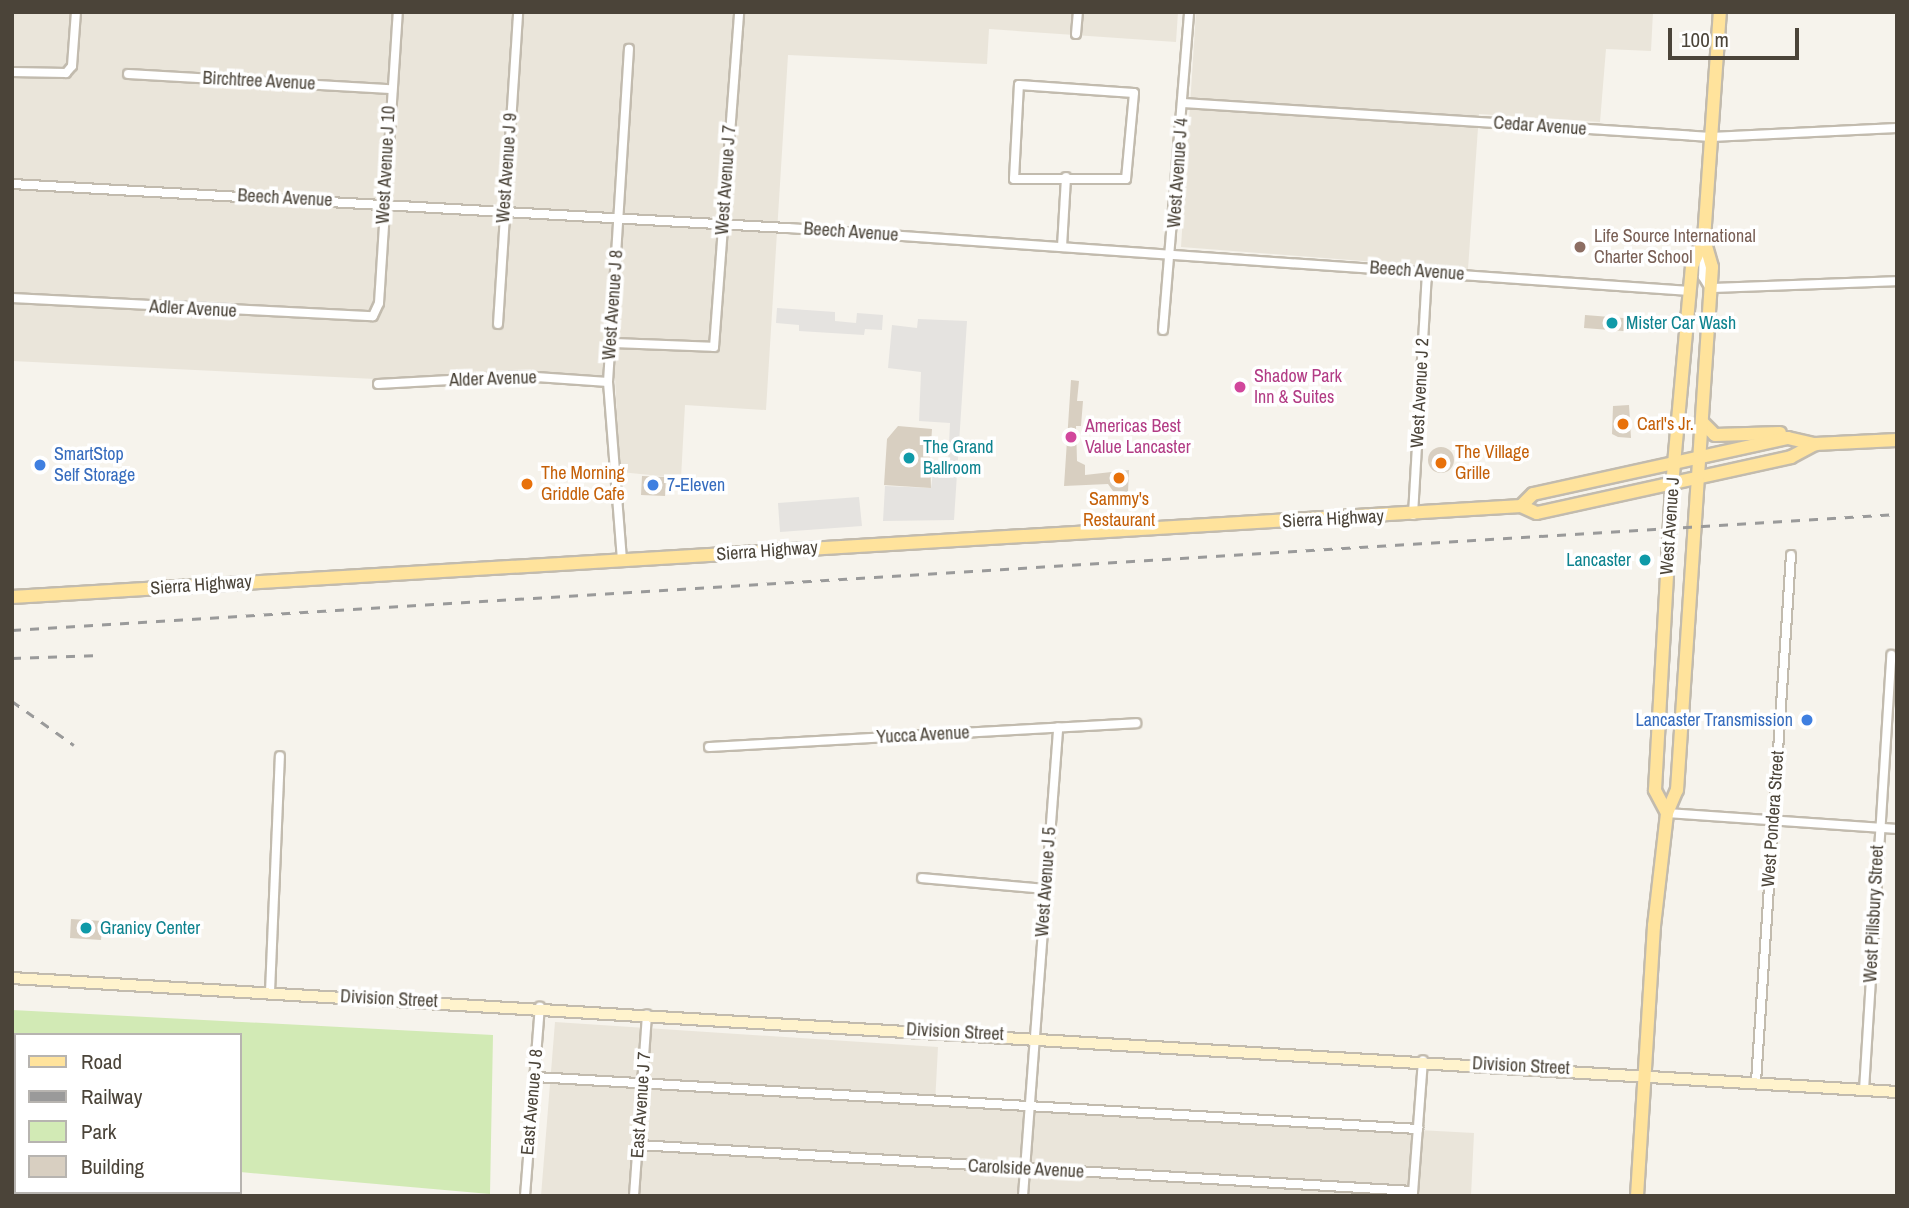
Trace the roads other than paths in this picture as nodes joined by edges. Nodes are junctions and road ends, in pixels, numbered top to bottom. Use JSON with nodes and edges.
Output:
{"nodes":[{"id":1,"x":76,"y":12,"type":"edge"},
{"id":2,"x":398,"y":12,"type":"edge"},
{"id":3,"x":518,"y":12,"type":"edge"},
{"id":4,"x":739,"y":12,"type":"edge"},
{"id":5,"x":1078,"y":12,"type":"edge"},
{"id":6,"x":1189,"y":12,"type":"edge"},
{"id":7,"x":1720,"y":12,"type":"edge"},
{"id":8,"x":1076,"y":34,"type":"dead end"},
{"id":9,"x":629,"y":50,"type":"dead end"},
{"id":10,"x":12,"y":72,"type":"edge"},
{"id":11,"x":128,"y":74,"type":"dead end"},
{"id":12,"x":391,"y":89,"type":"junction"},
{"id":13,"x":1183,"y":103,"type":"junction"},
{"id":14,"x":1897,"y":128,"type":"edge"},
{"id":15,"x":1711,"y":137,"type":"junction"},
{"id":16,"x":1066,"y":177,"type":"junction"},
{"id":17,"x":12,"y":184,"type":"edge"},
{"id":18,"x":384,"y":204,"type":"junction"},
{"id":19,"x":504,"y":211,"type":"junction"},
{"id":20,"x":619,"y":218,"type":"junction"},
{"id":21,"x":723,"y":224,"type":"junction"},
{"id":22,"x":1704,"y":239,"type":"junction"},
{"id":23,"x":1062,"y":247,"type":"junction"},
{"id":24,"x":1172,"y":254,"type":"junction"},
{"id":25,"x":1427,"y":271,"type":"junction"},
{"id":26,"x":1897,"y":281,"type":"edge"},
{"id":27,"x":1710,"y":288,"type":"junction"},
{"id":28,"x":1690,"y":291,"type":"junction"},
{"id":29,"x":12,"y":298,"type":"edge"},
{"id":30,"x":373,"y":316,"type":"joint"},
{"id":31,"x":498,"y":324,"type":"dead end"},
{"id":32,"x":1163,"y":330,"type":"dead end"},
{"id":33,"x":611,"y":343,"type":"junction"},
{"id":34,"x":608,"y":382,"type":"junction"},
{"id":35,"x":378,"y":384,"type":"dead end"},
{"id":36,"x":1702,"y":422,"type":"junction"},
{"id":37,"x":1897,"y":440,"type":"edge"},
{"id":38,"x":1815,"y":444,"type":"junction"},
{"id":39,"x":1699,"y":459,"type":"junction"},
{"id":40,"x":1674,"y":465,"type":"junction"},
{"id":41,"x":1698,"y":480,"type":"junction"},
{"id":42,"x":1672,"y":486,"type":"junction"},
{"id":43,"x":1521,"y":506,"type":"junction"},
{"id":44,"x":1413,"y":515,"type":"junction"},
{"id":45,"x":1791,"y":555,"type":"dead end"},
{"id":46,"x":622,"y":559,"type":"junction"},
{"id":47,"x":12,"y":597,"type":"edge"},
{"id":48,"x":1891,"y":655,"type":"dead end"},
{"id":49,"x":1136,"y":723,"type":"dead end"},
{"id":50,"x":1058,"y":727,"type":"junction"},
{"id":51,"x":709,"y":747,"type":"dead end"},
{"id":52,"x":279,"y":756,"type":"dead end"},
{"id":53,"x":1667,"y":813,"type":"junction"},
{"id":54,"x":1772,"y":819,"type":"junction"},
{"id":55,"x":1880,"y":828,"type":"junction"},
{"id":56,"x":1897,"y":829,"type":"edge"},
{"id":57,"x":922,"y":878,"type":"dead end"},
{"id":58,"x":1045,"y":889,"type":"junction"},
{"id":59,"x":12,"y":978,"type":"edge"},
{"id":60,"x":270,"y":992,"type":"junction"},
{"id":61,"x":540,"y":1007,"type":"junction"},
{"id":62,"x":647,"y":1014,"type":"junction"},
{"id":63,"x":1035,"y":1036,"type":"junction"},
{"id":64,"x":1423,"y":1060,"type":"junction"},
{"id":65,"x":1645,"y":1074,"type":"junction"},
{"id":66,"x":535,"y":1077,"type":"junction"},
{"id":67,"x":1756,"y":1082,"type":"junction"},
{"id":68,"x":642,"y":1083,"type":"junction"},
{"id":69,"x":1864,"y":1090,"type":"junction"},
{"id":70,"x":1897,"y":1092,"type":"edge"},
{"id":71,"x":1030,"y":1106,"type":"junction"},
{"id":72,"x":1418,"y":1129,"type":"junction"},
{"id":73,"x":638,"y":1145,"type":"junction"},
{"id":74,"x":1025,"y":1169,"type":"junction"},
{"id":75,"x":1413,"y":1193,"type":"edge"},
{"id":76,"x":525,"y":1196,"type":"edge"},
{"id":77,"x":634,"y":1196,"type":"edge"},
{"id":78,"x":1023,"y":1196,"type":"edge"},
{"id":79,"x":1637,"y":1196,"type":"edge"}],
"edges":[{"from":1,"to":10,"type":"street"},
{"from":2,"to":12,"type":"street","name":"West Avenue J 10"},
{"from":3,"to":19,"type":"street","name":"West Avenue J 9"},
{"from":4,"to":21,"type":"street","name":"West Avenue J 7"},
{"from":5,"to":8,"type":"street"},
{"from":6,"to":13,"type":"street","name":"West Avenue J 4"},
{"from":7,"to":15,"type":"main road","name":"West Avenue J"},
{"from":9,"to":20,"type":"street","name":"West Avenue J 8"},
{"from":11,"to":12,"type":"street","name":"Birchtree Avenue"},
{"from":12,"to":18,"type":"street","name":"West Avenue J 10"},
{"from":13,"to":15,"type":"street","name":"Cedar Avenue"},
{"from":13,"to":24,"type":"street","name":"West Avenue J 4"},
{"from":14,"to":15,"type":"street","name":"Cedar Avenue"},
{"from":15,"to":22,"type":"main road","name":"West Avenue J"},
{"from":16,"to":16,"type":"street"},
{"from":16,"to":23,"type":"street"},
{"from":17,"to":18,"type":"street","name":"Beech Avenue"},
{"from":18,"to":19,"type":"street","name":"Beech Avenue"},
{"from":18,"to":30,"type":"street","name":"West Avenue J 10"},
{"from":19,"to":20,"type":"street","name":"Beech Avenue"},
{"from":19,"to":31,"type":"street","name":"West Avenue J 9"},
{"from":20,"to":21,"type":"street","name":"Beech Avenue"},
{"from":20,"to":33,"type":"street","name":"West Avenue J 8"},
{"from":21,"to":23,"type":"street","name":"Beech Avenue"},
{"from":21,"to":33,"type":"street","name":"West Avenue J 7"},
{"from":22,"to":27,"type":"main road","name":"West Avenue J"},
{"from":22,"to":28,"type":"main road","name":"West Avenue J"},
{"from":23,"to":24,"type":"street","name":"Beech Avenue"},
{"from":24,"to":25,"type":"street","name":"Beech Avenue"},
{"from":24,"to":32,"type":"street","name":"West Avenue J 4"},
{"from":25,"to":28,"type":"street","name":"Beech Avenue"},
{"from":25,"to":44,"type":"street","name":"West Avenue J 2"},
{"from":26,"to":27,"type":"street"},
{"from":27,"to":36,"type":"main road","name":"West Avenue J"},
{"from":28,"to":40,"type":"main road","name":"West Avenue J"},
{"from":29,"to":30,"type":"street","name":"Adler Avenue"},
{"from":33,"to":34,"type":"street","name":"West Avenue J 8"},
{"from":34,"to":35,"type":"street","name":"Alder Avenue"},
{"from":34,"to":46,"type":"street","name":"West Avenue J 8"},
{"from":36,"to":38,"type":"main road"},
{"from":36,"to":39,"type":"main road","name":"West Avenue J"},
{"from":37,"to":38,"type":"main road","name":"Sierra Highway"},
{"from":38,"to":39,"type":"main road","name":"Sierra Highway"},
{"from":38,"to":41,"type":"main road","name":"Sierra Highway"},
{"from":39,"to":40,"type":"main road","name":"Sierra Highway"},
{"from":39,"to":41,"type":"main road","name":"West Avenue J"},
{"from":40,"to":42,"type":"main road","name":"West Avenue J"},
{"from":40,"to":43,"type":"main road","name":"Sierra Highway"},
{"from":41,"to":42,"type":"main road","name":"Sierra Highway"},
{"from":41,"to":53,"type":"main road","name":"West Avenue J"},
{"from":42,"to":43,"type":"main road","name":"Sierra Highway"},
{"from":42,"to":53,"type":"main road","name":"West Avenue J"},
{"from":43,"to":44,"type":"main road","name":"Sierra Highway"},
{"from":44,"to":46,"type":"main road","name":"Sierra Highway"},
{"from":45,"to":54,"type":"street","name":"West Pondera Street"},
{"from":46,"to":47,"type":"main road","name":"Sierra Highway"},
{"from":48,"to":55,"type":"street","name":"West Pillsbury Street"},
{"from":49,"to":50,"type":"street","name":"Yucca Avenue"},
{"from":50,"to":51,"type":"street","name":"Yucca Avenue"},
{"from":50,"to":58,"type":"street","name":"West Avenue J 5"},
{"from":52,"to":60,"type":"street"},
{"from":53,"to":54,"type":"street"},
{"from":53,"to":65,"type":"main road","name":"West Avenue J"},
{"from":54,"to":55,"type":"street"},
{"from":54,"to":67,"type":"street","name":"West Pondera Street"},
{"from":55,"to":56,"type":"street"},
{"from":55,"to":69,"type":"street","name":"West Pillsbury Street"},
{"from":57,"to":58,"type":"street"},
{"from":58,"to":63,"type":"street","name":"West Avenue J 5"},
{"from":59,"to":60,"type":"main road","name":"Division Street"},
{"from":60,"to":61,"type":"main road","name":"Division Street"},
{"from":61,"to":62,"type":"main road","name":"Division Street"},
{"from":61,"to":66,"type":"street","name":"East Avenue J 8"},
{"from":62,"to":63,"type":"main road","name":"Division Street"},
{"from":62,"to":68,"type":"street","name":"East Avenue J 7"},
{"from":63,"to":64,"type":"main road","name":"Division Street"},
{"from":63,"to":71,"type":"street","name":"West Avenue J 5"},
{"from":64,"to":65,"type":"main road","name":"Division Street"},
{"from":64,"to":72,"type":"street"},
{"from":65,"to":67,"type":"main road","name":"Division Street"},
{"from":65,"to":79,"type":"main road","name":"West Avenue J"},
{"from":66,"to":68,"type":"street"},
{"from":66,"to":76,"type":"street","name":"East Avenue J 8"},
{"from":67,"to":69,"type":"main road","name":"Division Street"},
{"from":68,"to":71,"type":"street"},
{"from":68,"to":73,"type":"street","name":"East Avenue J 7"},
{"from":69,"to":70,"type":"main road","name":"Division Street"},
{"from":71,"to":72,"type":"street"},
{"from":71,"to":74,"type":"street","name":"West Avenue J 5"},
{"from":72,"to":75,"type":"street"},
{"from":73,"to":74,"type":"street","name":"Carolside Avenue"},
{"from":73,"to":77,"type":"street","name":"East Avenue J 7"},
{"from":74,"to":75,"type":"street","name":"Carolside Avenue"},
{"from":74,"to":78,"type":"street","name":"West Avenue J 5"}]}
